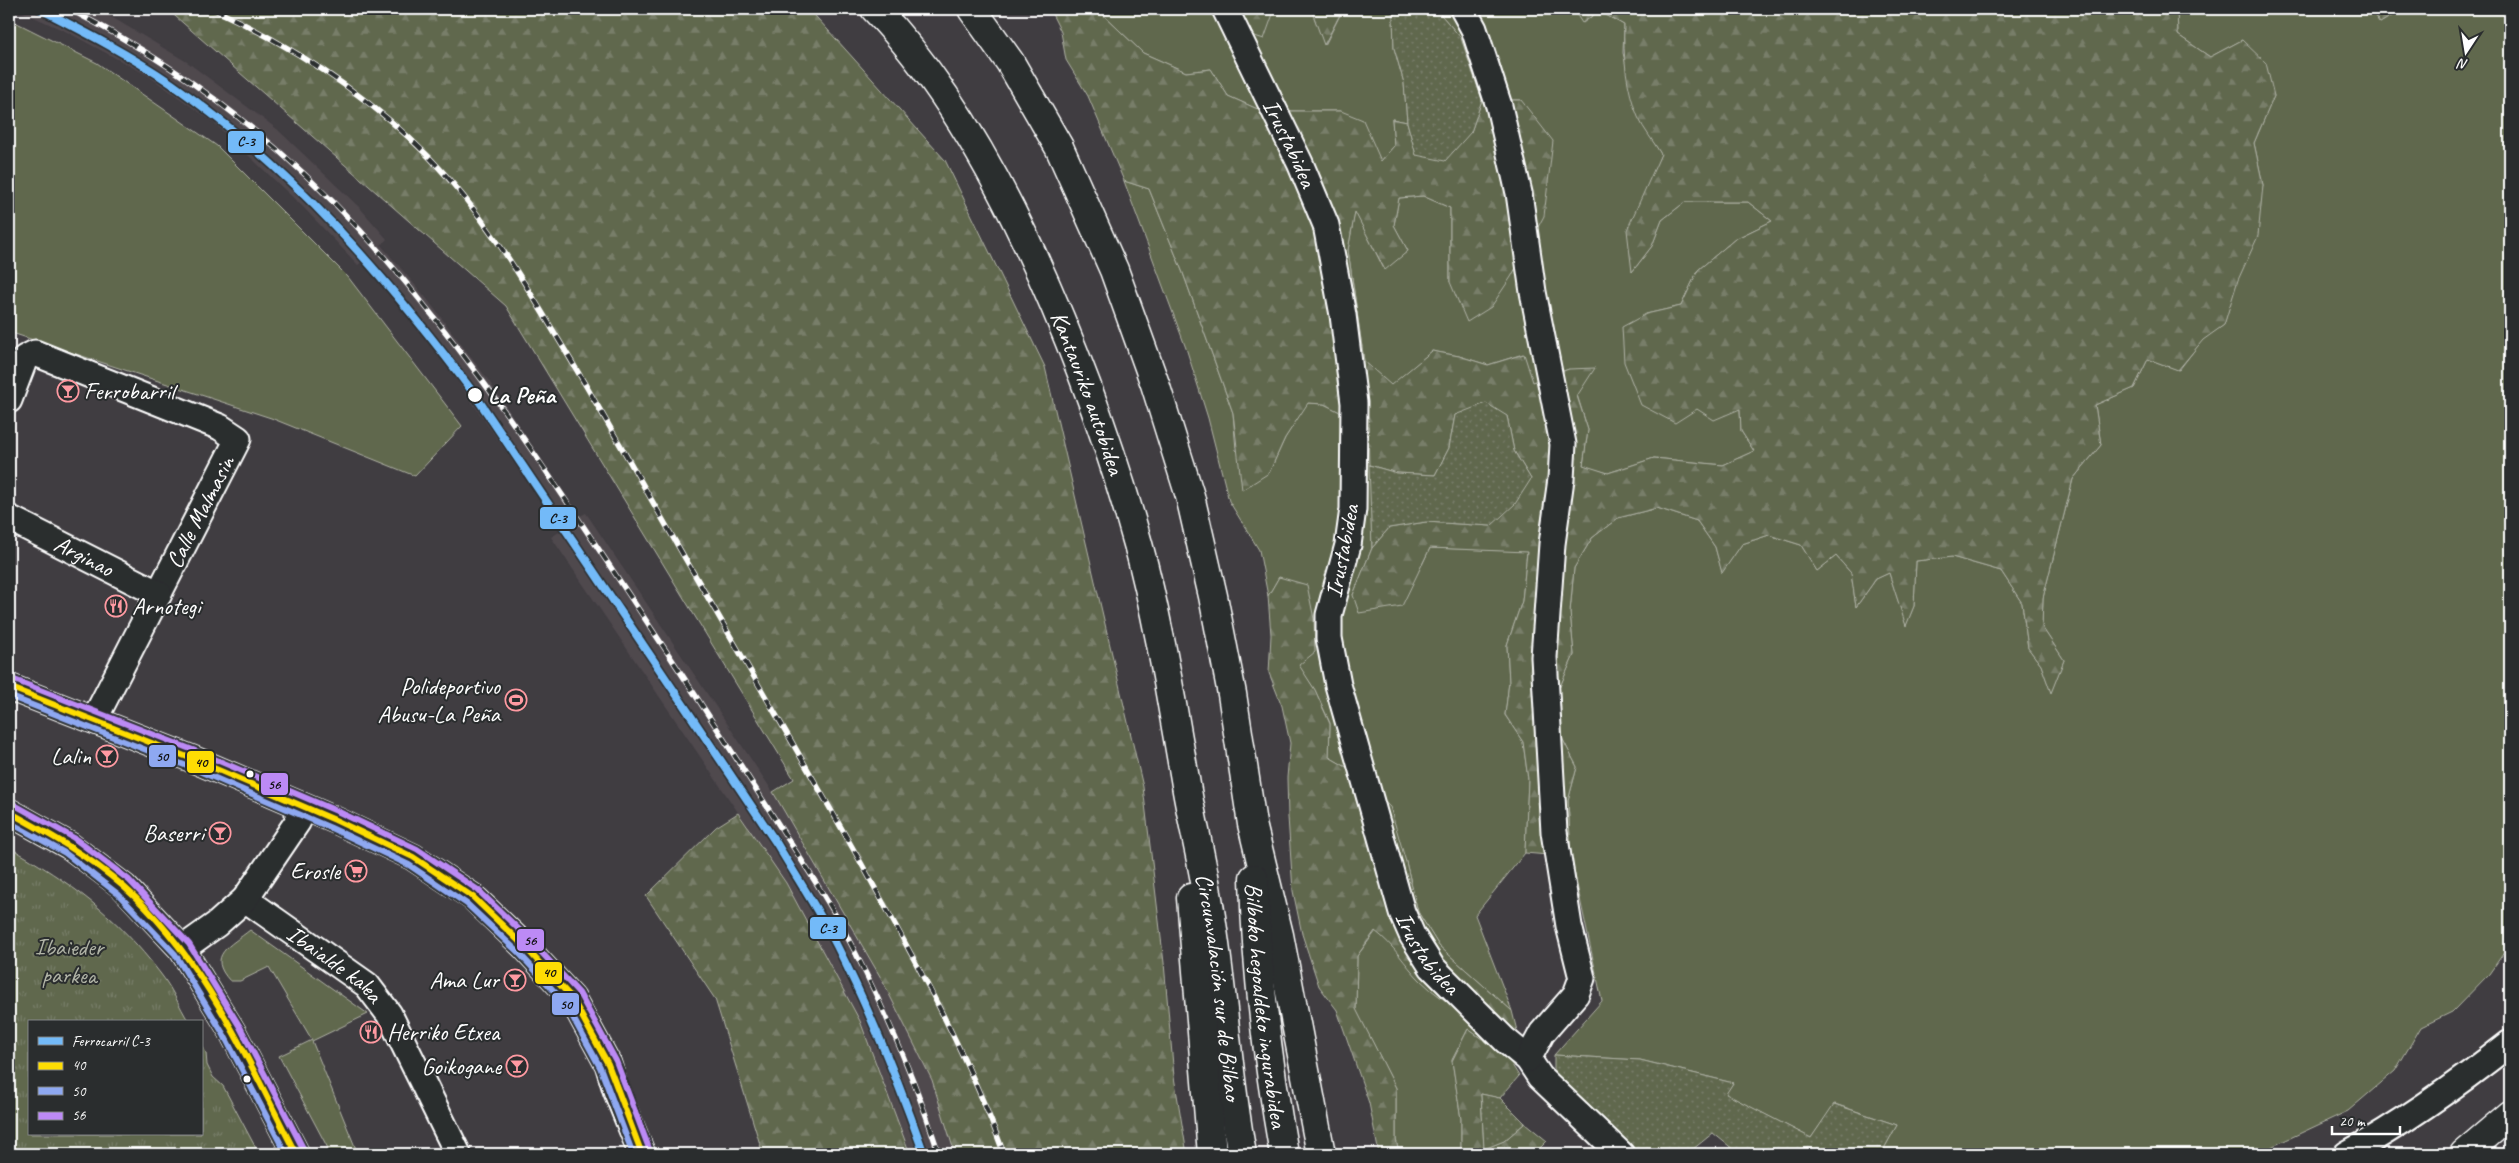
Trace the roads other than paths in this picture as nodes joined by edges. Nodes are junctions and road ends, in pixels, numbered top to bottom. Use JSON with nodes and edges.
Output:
{"nodes":[{"id":1,"x":875,"y":9,"type":"edge"},
{"id":2,"x":972,"y":9,"type":"edge"},
{"id":3,"x":1225,"y":9,"type":"edge"},
{"id":4,"x":1463,"y":9,"type":"edge"},
{"id":5,"x":9,"y":400,"type":"edge"},
{"id":6,"x":9,"y":518,"type":"edge"},
{"id":7,"x":158,"y":594,"type":"junction"},
{"id":8,"x":9,"y":687,"type":"edge"},
{"id":9,"x":94,"y":720,"type":"junction"},
{"id":10,"x":298,"y":805,"type":"junction"},
{"id":11,"x":9,"y":812,"type":"edge"},
{"id":12,"x":1192,"y":821,"type":"junction"},
{"id":13,"x":1252,"y":824,"type":"junction"},
{"id":14,"x":245,"y":899,"type":"junction"},
{"id":15,"x":182,"y":949,"type":"junction"},
{"id":16,"x":2510,"y":1043,"type":"edge"},
{"id":17,"x":1528,"y":1059,"type":"junction"},
{"id":18,"x":2510,"y":1115,"type":"edge"},
{"id":19,"x":296,"y":1154,"type":"edge"},
{"id":20,"x":458,"y":1154,"type":"edge"},
{"id":21,"x":642,"y":1154,"type":"edge"},
{"id":22,"x":1212,"y":1154,"type":"edge"},
{"id":23,"x":1242,"y":1154,"type":"edge"},
{"id":24,"x":1284,"y":1154,"type":"edge"},
{"id":25,"x":1321,"y":1154,"type":"edge"},
{"id":26,"x":1621,"y":1154,"type":"edge"},
{"id":27,"x":2347,"y":1154,"type":"edge"},
{"id":28,"x":2464,"y":1154,"type":"edge"}],
"edges":[{"from":1,"to":12,"type":"highway","name":"Kantauriko autobidea"},
{"from":2,"to":13,"type":"highway"},
{"from":3,"to":17,"type":"street","name":"Irustabidea"},
{"from":4,"to":17,"type":"street"},
{"from":5,"to":7,"type":"street","name":"Calle Malmasin"},
{"from":6,"to":7,"type":"street","name":"Arginao"},
{"from":7,"to":9,"type":"street","name":"Calle Malmasin"},
{"from":8,"to":9,"type":"street"},
{"from":9,"to":10,"type":"street"},
{"from":10,"to":14,"type":"street"},
{"from":10,"to":21,"type":"street"},
{"from":11,"to":15,"type":"street"},
{"from":12,"to":22,"type":"highway"},
{"from":12,"to":23,"type":"highway","name":"Circunvalación sur de Bilbao"},
{"from":13,"to":24,"type":"highway","name":"Bilboko hegoaldeko ingurabidea"},
{"from":13,"to":25,"type":"highway"},
{"from":14,"to":15,"type":"street"},
{"from":14,"to":20,"type":"street","name":"Ibaialde kalea"},
{"from":15,"to":19,"type":"street"},
{"from":16,"to":27,"type":"street"},
{"from":17,"to":26,"type":"street","name":"Irustabidea"},
{"from":18,"to":28,"type":"highway"}]}
